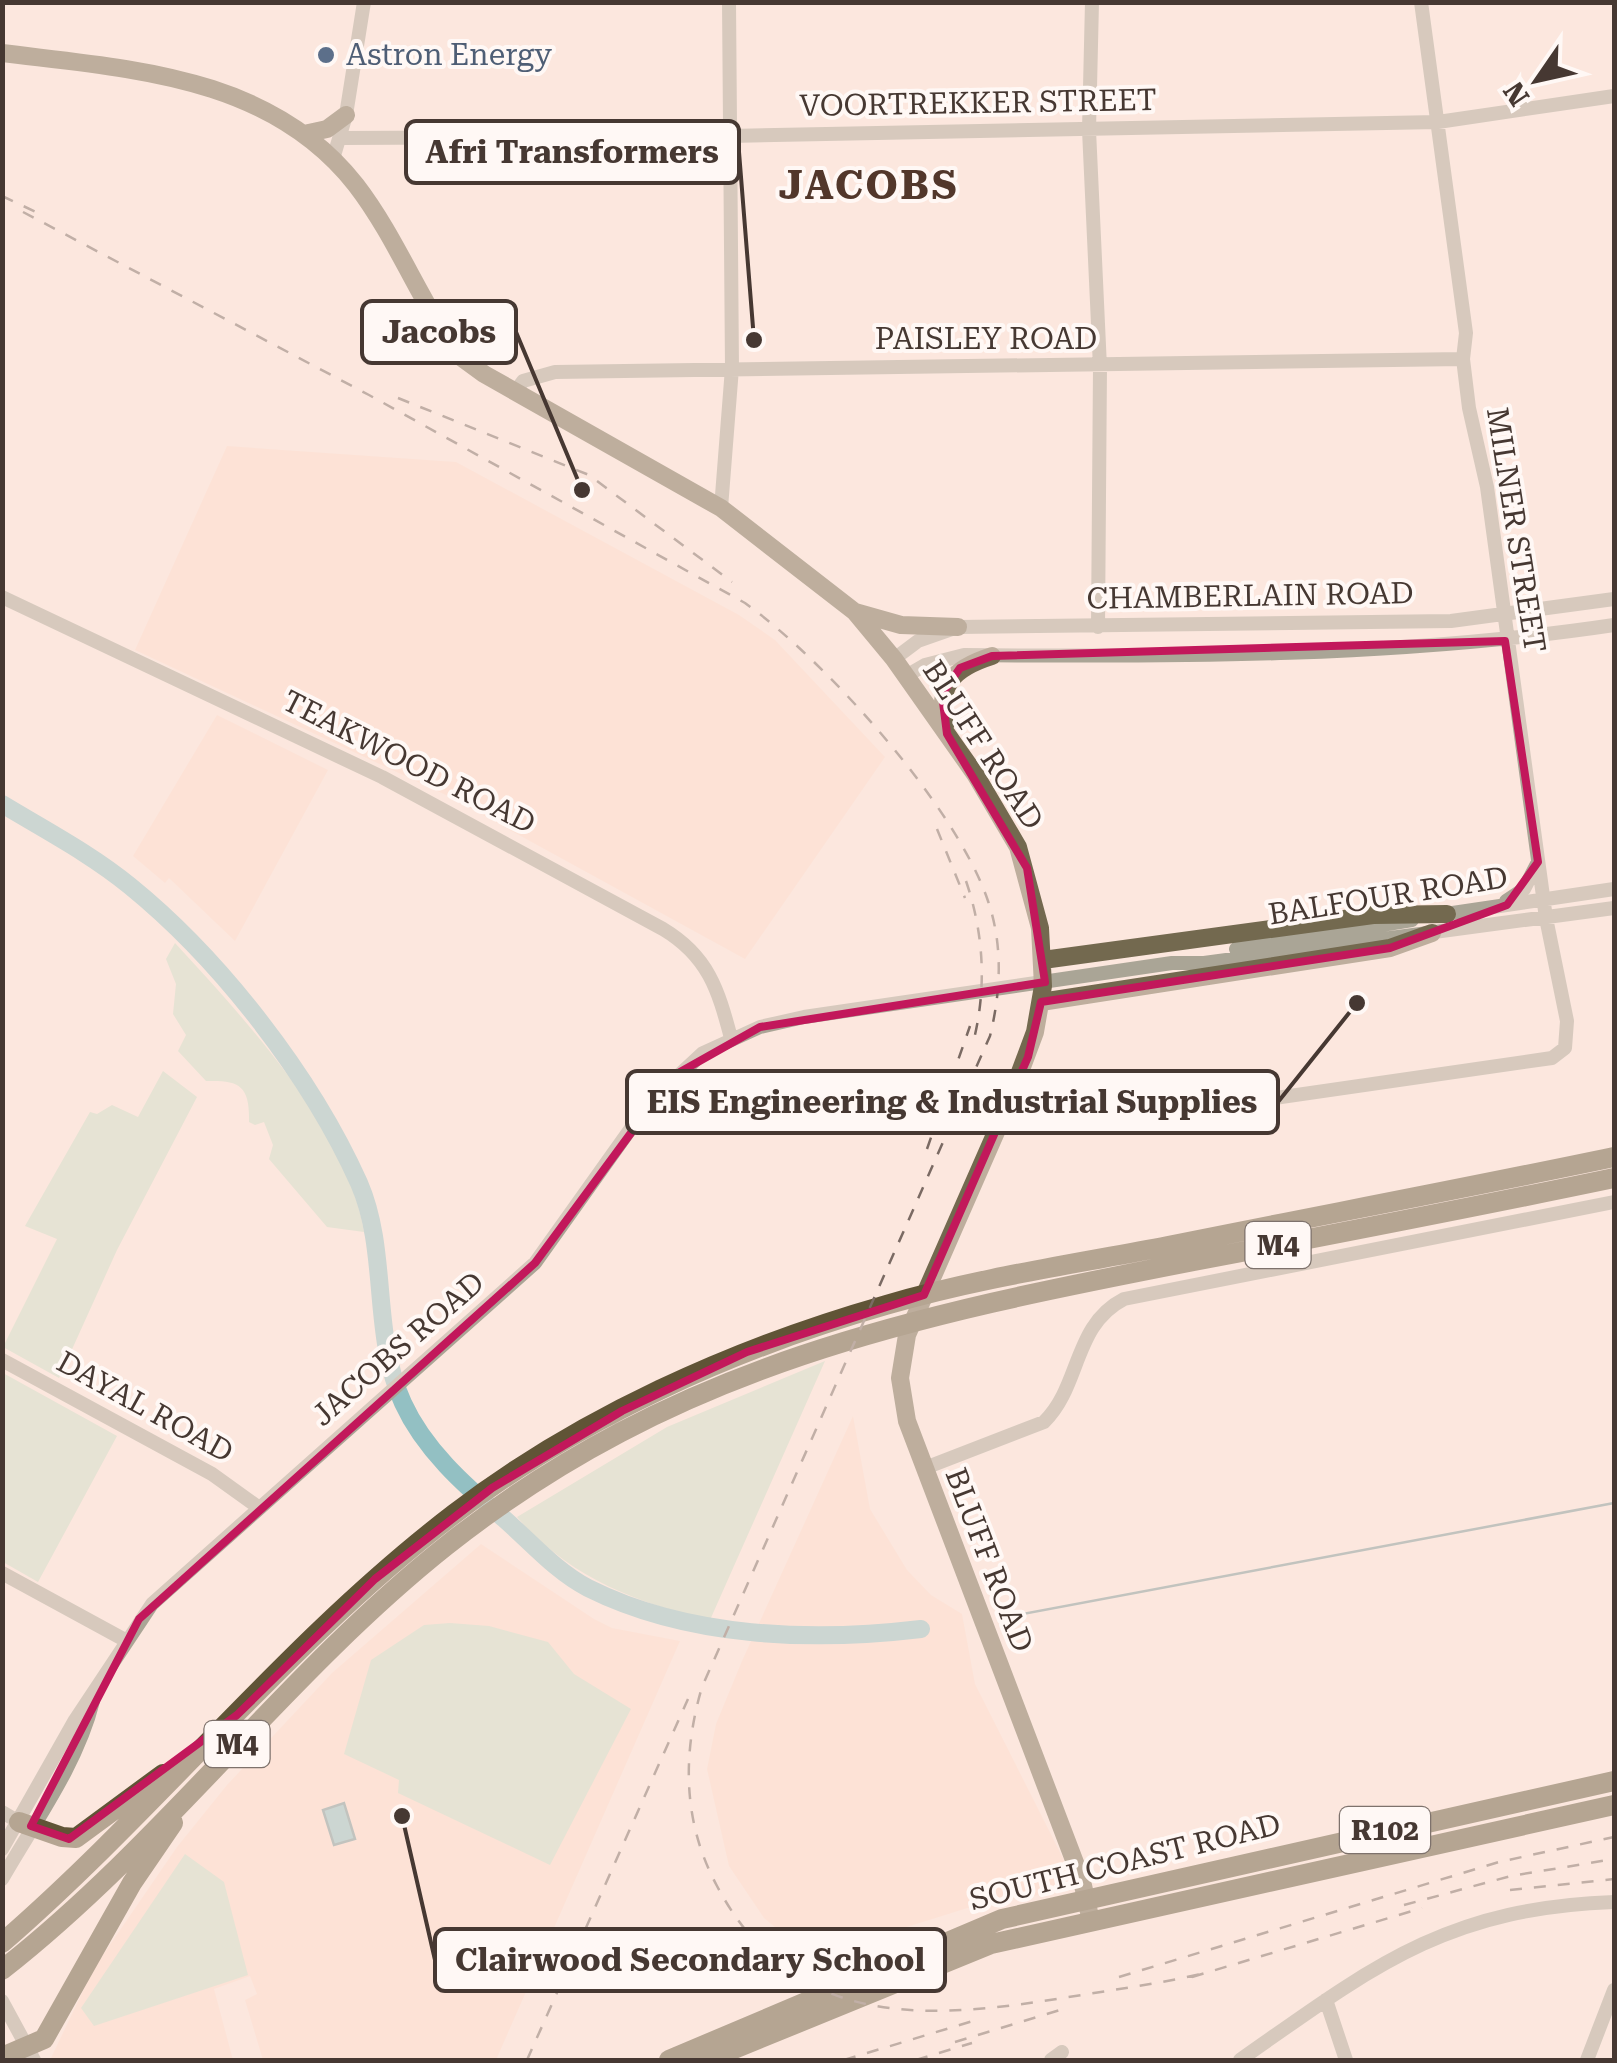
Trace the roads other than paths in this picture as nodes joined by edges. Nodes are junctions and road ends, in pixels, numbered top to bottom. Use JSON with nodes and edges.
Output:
{"nodes":[{"id":1,"x":364,"y":2,"type":"edge"},
{"id":2,"x":728,"y":2,"type":"edge"},
{"id":3,"x":1092,"y":2,"type":"edge"},
{"id":4,"x":1420,"y":2,"type":"edge"},
{"id":5,"x":2,"y":53,"type":"edge"},
{"id":6,"x":1614,"y":96,"type":"edge"},
{"id":7,"x":346,"y":116,"type":"junction"},
{"id":8,"x":1438,"y":122,"type":"junction"},
{"id":9,"x":1090,"y":130,"type":"junction"},
{"id":10,"x":304,"y":134,"type":"junction"},
{"id":11,"x":729,"y":136,"type":"junction"},
{"id":12,"x":342,"y":138,"type":"junction"},
{"id":13,"x":333,"y":160,"type":"junction"},
{"id":14,"x":1463,"y":359,"type":"junction"},
{"id":15,"x":1100,"y":367,"type":"junction"},
{"id":16,"x":732,"y":368,"type":"junction"},
{"id":17,"x":515,"y":392,"type":"junction"},
{"id":18,"x":720,"y":508,"type":"junction"},
{"id":19,"x":2,"y":597,"type":"edge"},
{"id":20,"x":1614,"y":599,"type":"edge"},
{"id":21,"x":855,"y":612,"type":"junction"},
{"id":22,"x":1502,"y":616,"type":"junction"},
{"id":23,"x":1614,"y":625,"type":"edge"},
{"id":24,"x":1098,"y":626,"type":"junction"},
{"id":25,"x":958,"y":627,"type":"junction"},
{"id":26,"x":1505,"y":641,"type":"junction"},
{"id":27,"x":992,"y":656,"type":"junction"},
{"id":28,"x":894,"y":659,"type":"junction"},
{"id":29,"x":906,"y":676,"type":"junction"},
{"id":30,"x":947,"y":734,"type":"junction"},
{"id":31,"x":1538,"y":862,"type":"junction"},
{"id":32,"x":1614,"y":888,"type":"edge"},
{"id":33,"x":1544,"y":898,"type":"junction"},
{"id":34,"x":1486,"y":908,"type":"junction"},
{"id":35,"x":1614,"y":908,"type":"edge"},
{"id":36,"x":1447,"y":914,"type":"junction"},
{"id":37,"x":1546,"y":918,"type":"junction"},
{"id":38,"x":1432,"y":932,"type":"junction"},
{"id":39,"x":1043,"y":960,"type":"junction"},
{"id":40,"x":1169,"y":964,"type":"junction"},
{"id":41,"x":1041,"y":1002,"type":"junction"},
{"id":42,"x":732,"y":1038,"type":"junction"},
{"id":43,"x":1007,"y":1107,"type":"junction"},
{"id":44,"x":1608,"y":1158,"type":"edge"},
{"id":45,"x":1614,"y":1178,"type":"edge"},
{"id":46,"x":1614,"y":1202,"type":"edge"},
{"id":47,"x":2,"y":1360,"type":"edge"},
{"id":48,"x":925,"y":1468,"type":"junction"},
{"id":49,"x":499,"y":1496,"type":"junction"},
{"id":50,"x":258,"y":1507,"type":"junction"},
{"id":51,"x":461,"y":1522,"type":"junction"},
{"id":52,"x":2,"y":1573,"type":"edge"},
{"id":53,"x":125,"y":1640,"type":"junction"},
{"id":54,"x":237,"y":1715,"type":"junction"},
{"id":55,"x":1614,"y":1781,"type":"edge"},
{"id":56,"x":201,"y":1782,"type":"junction"},
{"id":57,"x":1614,"y":1805,"type":"edge"},
{"id":58,"x":18,"y":1820,"type":"edge"},
{"id":59,"x":2,"y":1849,"type":"edge"},
{"id":60,"x":2,"y":1880,"type":"edge"},
{"id":61,"x":1087,"y":1897,"type":"junction"},
{"id":62,"x":1614,"y":1902,"type":"edge"},
{"id":63,"x":1091,"y":1920,"type":"junction"},
{"id":64,"x":2,"y":1942,"type":"edge"},
{"id":65,"x":7,"y":1967,"type":"edge"},
{"id":66,"x":1614,"y":1990,"type":"edge"},
{"id":67,"x":1326,"y":2000,"type":"junction"},
{"id":68,"x":2,"y":2002,"type":"edge"},
{"id":69,"x":15,"y":2054,"type":"edge"},
{"id":70,"x":1260,"y":2054,"type":"edge"},
{"id":71,"x":668,"y":2060,"type":"edge"},
{"id":72,"x":707,"y":2060,"type":"edge"},
{"id":73,"x":1240,"y":2060,"type":"edge"},
{"id":74,"x":1346,"y":2060,"type":"edge"},
{"id":75,"x":1587,"y":2060,"type":"edge"}],
"edges":[{"from":1,"to":7,"type":"street"},
{"from":2,"to":11,"type":"street"},
{"from":3,"to":9,"type":"street"},
{"from":4,"to":8,"type":"street","name":"MILNER STREET"},
{"from":5,"to":10,"type":"main road","name":"BLUFF ROAD"},
{"from":6,"to":8,"type":"street","name":"VOORTREKKER STREET"},
{"from":7,"to":10,"type":"main road"},
{"from":7,"to":12,"type":"street"},
{"from":8,"to":9,"type":"street","name":"VOORTREKKER STREET"},
{"from":8,"to":14,"type":"street","name":"MILNER STREET"},
{"from":9,"to":11,"type":"street","name":"VOORTREKKER STREET"},
{"from":9,"to":15,"type":"street"},
{"from":10,"to":13,"type":"main road","name":"BLUFF ROAD"},
{"from":11,"to":12,"type":"street","name":"VOORTREKKER STREET"},
{"from":11,"to":16,"type":"street"},
{"from":12,"to":13,"type":"street"},
{"from":13,"to":17,"type":"main road","name":"BLUFF ROAD"},
{"from":14,"to":15,"type":"street","name":"PAISLEY ROAD"},
{"from":14,"to":22,"type":"street","name":"MILNER STREET"},
{"from":15,"to":16,"type":"street","name":"PAISLEY ROAD"},
{"from":15,"to":24,"type":"street"},
{"from":16,"to":17,"type":"street","name":"PAISLEY ROAD"},
{"from":16,"to":18,"type":"street"},
{"from":17,"to":18,"type":"main road","name":"BLUFF ROAD"},
{"from":18,"to":21,"type":"main road","name":"BLUFF ROAD"},
{"from":19,"to":42,"type":"street","name":"TEAKWOOD ROAD"},
{"from":20,"to":22,"type":"street","name":"CHAMBERLAIN ROAD"},
{"from":21,"to":25,"type":"main road"},
{"from":21,"to":28,"type":"main road","name":"BLUFF ROAD"},
{"from":22,"to":24,"type":"street","name":"CHAMBERLAIN ROAD"},
{"from":22,"to":26,"type":"street","name":"MILNER STREET"},
{"from":23,"to":26,"type":"street","name":"CHAMBERLAIN ROAD"},
{"from":24,"to":25,"type":"street","name":"CHAMBERLAIN ROAD"},
{"from":25,"to":28,"type":"street","name":"CHAMBERLAIN ROAD"},
{"from":26,"to":27,"type":"street","name":"CHAMBERLAIN ROAD"},
{"from":26,"to":31,"type":"street","name":"MILNER STREET"},
{"from":27,"to":29,"type":"street","name":"CHAMBERLAIN ROAD"},
{"from":27,"to":30,"type":"main road"},
{"from":28,"to":29,"type":"main road","name":"BLUFF ROAD"},
{"from":29,"to":30,"type":"main road","name":"BLUFF ROAD"},
{"from":30,"to":39,"type":"main road","name":"BLUFF ROAD"},
{"from":31,"to":33,"type":"street","name":"MILNER STREET"},
{"from":31,"to":34,"type":"street"},
{"from":32,"to":33,"type":"street","name":"BALFOUR ROAD"},
{"from":33,"to":34,"type":"street","name":"BALFOUR ROAD"},
{"from":33,"to":37,"type":"street","name":"MILNER STREET"},
{"from":34,"to":36,"type":"street","name":"BALFOUR ROAD"},
{"from":35,"to":37,"type":"street","name":"BALFOUR ROAD"},
{"from":36,"to":39,"type":"main road"},
{"from":36,"to":40,"type":"street","name":"BALFOUR ROAD"},
{"from":37,"to":38,"type":"street","name":"BALFOUR ROAD"},
{"from":37,"to":43,"type":"street","name":"MILNER STREET"},
{"from":38,"to":40,"type":"street","name":"BALFOUR ROAD"},
{"from":38,"to":41,"type":"main road"},
{"from":39,"to":41,"type":"main road","name":"BLUFF ROAD"},
{"from":40,"to":42,"type":"street","name":"BALFOUR ROAD"},
{"from":41,"to":43,"type":"main road","name":"BLUFF ROAD"},
{"from":42,"to":50,"type":"street","name":"JACOBS ROAD"},
{"from":43,"to":48,"type":"main road","name":"BLUFF ROAD"},
{"from":44,"to":49,"type":"highway","number":"M4"},
{"from":45,"to":49,"type":"highway","number":"M4"},
{"from":46,"to":48,"type":"street"},
{"from":47,"to":50,"type":"street","name":"DAYAL ROAD"},
{"from":48,"to":61,"type":"main road","name":"BLUFF ROAD"},
{"from":49,"to":51,"type":"highway","number":"M4"},
{"from":50,"to":53,"type":"street","name":"JACOBS ROAD"},
{"from":51,"to":54,"type":"highway","number":"M4"},
{"from":51,"to":56,"type":"highway","number":"M4"},
{"from":52,"to":53,"type":"street"},
{"from":53,"to":58,"type":"street","name":"JACOBS ROAD"},
{"from":54,"to":58,"type":"highway"},
{"from":54,"to":64,"type":"highway","number":"M4"},
{"from":55,"to":61,"type":"highway","name":"SOUTH COAST ROAD","number":"R102"},
{"from":56,"to":65,"type":"highway","number":"M4"},
{"from":56,"to":69,"type":"highway"},
{"from":57,"to":63,"type":"highway","name":"SOUTH COAST ROAD","number":"R102"},
{"from":58,"to":59,"type":"street","name":"JACOBS ROAD"},
{"from":58,"to":60,"type":"street","name":"JACOBS ROAD"},
{"from":61,"to":63,"type":"main road","name":"BLUFF ROAD"},
{"from":61,"to":71,"type":"highway","name":"SOUTH COAST ROAD","number":"R102"},
{"from":62,"to":67,"type":"street"},
{"from":63,"to":72,"type":"highway","name":"SOUTH COAST ROAD","number":"R102"},
{"from":66,"to":75,"type":"street"},
{"from":67,"to":70,"type":"street"},
{"from":67,"to":74,"type":"street"},
{"from":68,"to":69,"type":"street"},
{"from":70,"to":73,"type":"street"}]}
